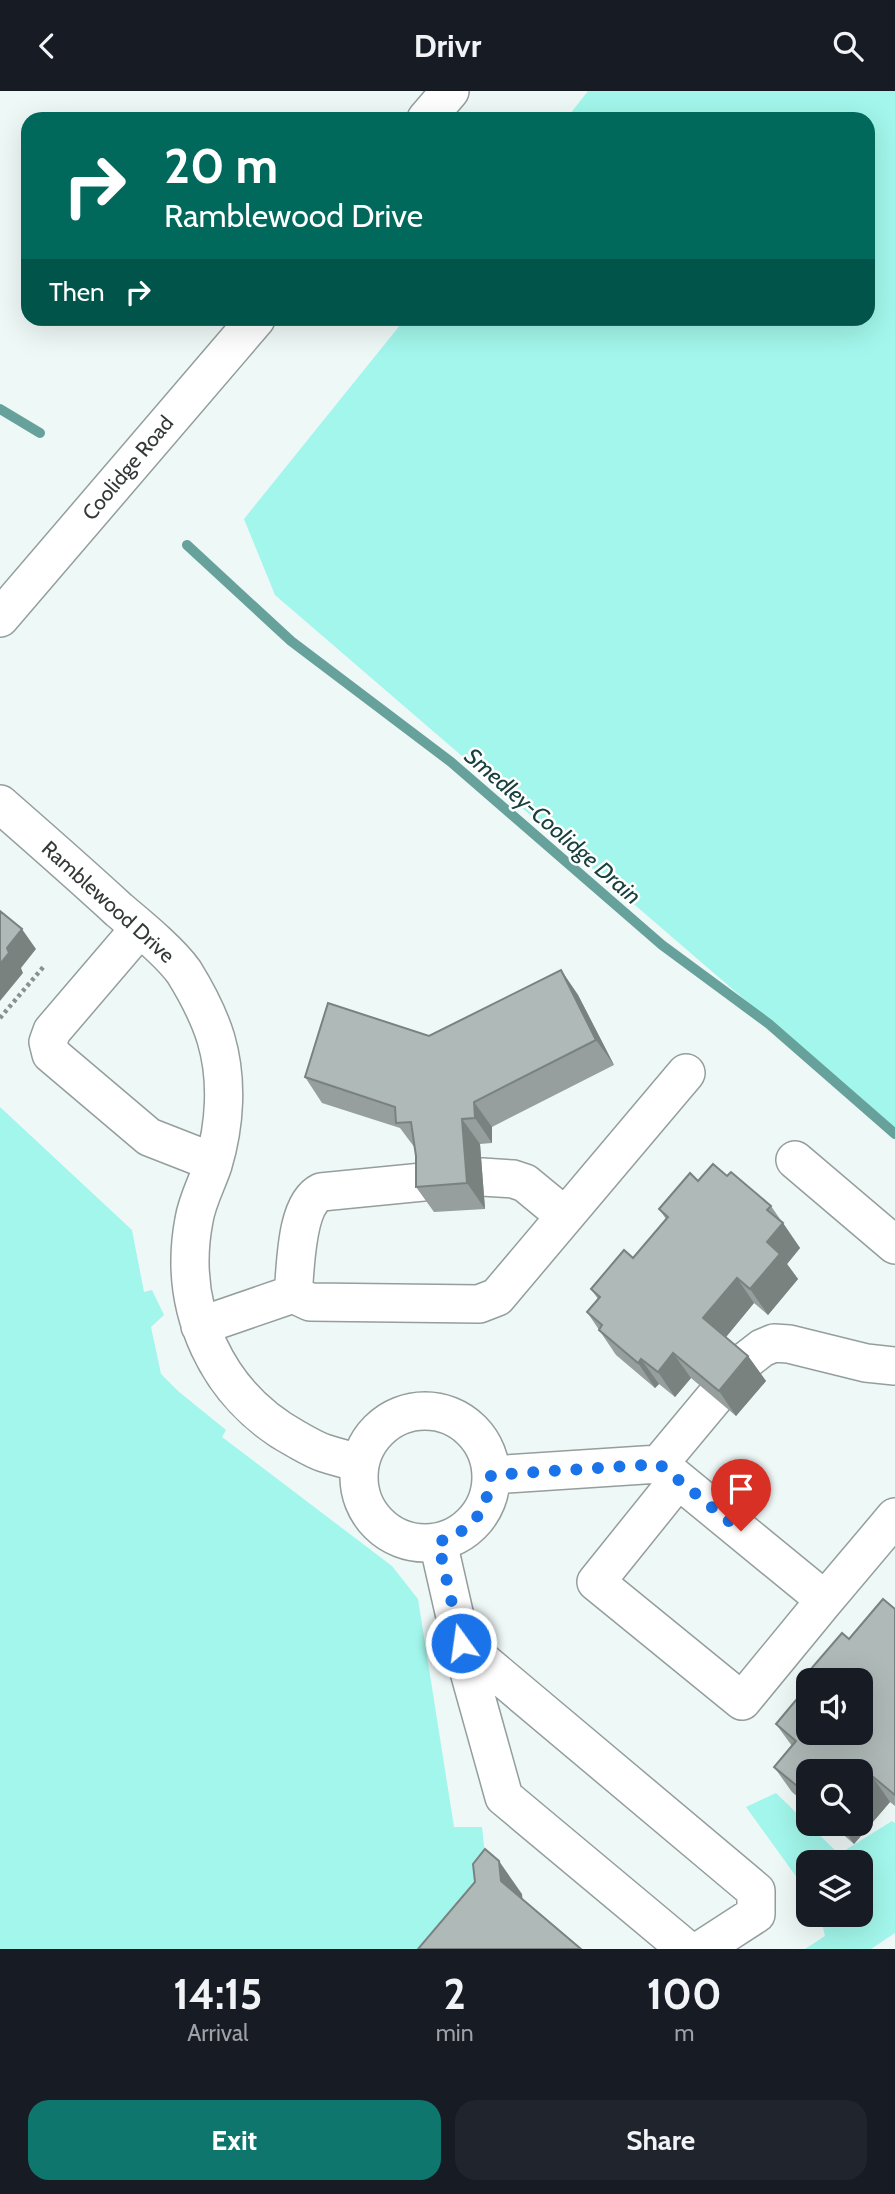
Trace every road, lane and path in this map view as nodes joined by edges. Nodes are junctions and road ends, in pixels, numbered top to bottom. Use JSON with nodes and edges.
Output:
{"nodes":[{"id":1,"x":450,"y":91,"type":"edge"},
{"id":2,"x":432,"y":112,"type":"edge"},
{"id":3,"x":250,"y":326,"type":"edge"},
{"id":4,"x":0,"y":618,"type":"edge"},
{"id":5,"x":0,"y":804,"type":"edge"},
{"id":6,"x":140,"y":928,"type":"junction"},
{"id":7,"x":45,"y":965,"type":"dead end"},
{"id":8,"x":0,"y":1018,"type":"edge"},
{"id":9,"x":686,"y":1073,"type":"dead end"},
{"id":10,"x":795,"y":1160,"type":"dead end"},
{"id":11,"x":213,"y":1162,"type":"junction"},
{"id":12,"x":482,"y":1177,"type":"dead end"},
{"id":13,"x":433,"y":1181,"type":"edge"},
{"id":14,"x":565,"y":1216,"type":"junction"},
{"id":15,"x":895,"y":1245,"type":"edge"},
{"id":16,"x":293,"y":1294,"type":"junction"},
{"id":17,"x":200,"y":1326,"type":"junction"},
{"id":18,"x":744,"y":1362,"type":"edge"},
{"id":19,"x":895,"y":1366,"type":"edge"},
{"id":20,"x":714,"y":1398,"type":"edge"},
{"id":21,"x":360,"y":1463,"type":"junction"},
{"id":22,"x":668,"y":1472,"type":"junction"},
{"id":23,"x":491,"y":1475,"type":"junction"},
{"id":24,"x":895,"y":1517,"type":"edge"},
{"id":25,"x":438,"y":1542,"type":"junction"},
{"id":26,"x":825,"y":1599,"type":"junction"},
{"id":27,"x":461,"y":1643,"type":"junction"},
{"id":28,"x":686,"y":1949,"type":"edge"},
{"id":29,"x":702,"y":1949,"type":"edge"}],
"edges":[{"from":1,"to":2,"type":"street"},
{"from":3,"to":4,"type":"street","name":"Coolidge Road"},
{"from":5,"to":6,"type":"street","name":"Ramblewood Drive"},
{"from":6,"to":11,"type":"street","name":"Ramblewood Drive"},
{"from":6,"to":11,"type":"street"},
{"from":7,"to":8,"type":"path"},
{"from":9,"to":14,"type":"street"},
{"from":10,"to":15,"type":"street"},
{"from":11,"to":17,"type":"street","name":"Ramblewood Drive"},
{"from":12,"to":14,"type":"street"},
{"from":13,"to":16,"type":"street"},
{"from":14,"to":16,"type":"street"},
{"from":16,"to":17,"type":"street"},
{"from":17,"to":21,"type":"street","name":"Ramblewood Drive"},
{"from":18,"to":19,"type":"street"},
{"from":20,"to":22,"type":"street"},
{"from":21,"to":23,"type":"street"},
{"from":21,"to":25,"type":"street"},
{"from":22,"to":23,"type":"street"},
{"from":22,"to":26,"type":"street"},
{"from":22,"to":26,"type":"street"},
{"from":23,"to":25,"type":"street"},
{"from":24,"to":26,"type":"street"},
{"from":25,"to":27,"type":"street"},
{"from":27,"to":28,"type":"street"},
{"from":27,"to":29,"type":"street"}]}
